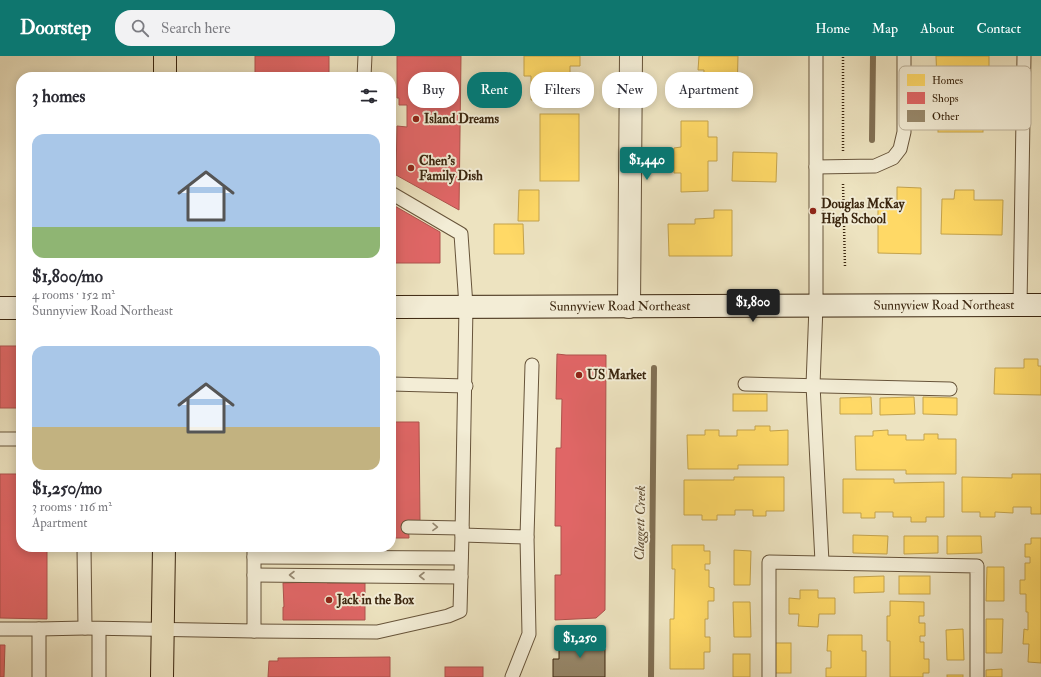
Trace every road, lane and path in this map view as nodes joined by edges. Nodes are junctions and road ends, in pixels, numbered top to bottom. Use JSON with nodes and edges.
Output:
{"nodes":[{"id":1,"x":165,"y":56,"type":"edge"},
{"id":2,"x":365,"y":56,"type":"edge"},
{"id":3,"x":631,"y":56,"type":"edge"},
{"id":4,"x":816,"y":56,"type":"edge"},
{"id":5,"x":1024,"y":56,"type":"edge"},
{"id":6,"x":1024,"y":66,"type":"edge"},
{"id":7,"x":165,"y":72,"type":"edge"},
{"id":8,"x":364,"y":72,"type":"edge"},
{"id":9,"x":904,"y":130,"type":"edge"},
{"id":10,"x":1026,"y":130,"type":"edge"},
{"id":11,"x":816,"y":167,"type":"junction"},
{"id":12,"x":396,"y":196,"type":"edge"},
{"id":13,"x":466,"y":306,"type":"junction"},
{"id":14,"x":816,"y":306,"type":"junction"},
{"id":15,"x":1030,"y":306,"type":"edge"},
{"id":16,"x":396,"y":307,"type":"edge"},
{"id":17,"x":629,"y":307,"type":"junction"},
{"id":18,"x":0,"y":308,"type":"edge"},
{"id":19,"x":16,"y":308,"type":"edge"},
{"id":20,"x":532,"y":365,"type":"dead end"},
{"id":21,"x":396,"y":384,"type":"edge"},
{"id":22,"x":745,"y":384,"type":"dead end"},
{"id":23,"x":813,"y":385,"type":"junction"},
{"id":24,"x":466,"y":386,"type":"junction"},
{"id":25,"x":950,"y":389,"type":"dead end"},
{"id":26,"x":0,"y":439,"type":"edge"},
{"id":27,"x":16,"y":439,"type":"edge"},
{"id":28,"x":408,"y":527,"type":"dead end"},
{"id":29,"x":462,"y":531,"type":"junction"},
{"id":30,"x":527,"y":537,"type":"junction"},
{"id":31,"x":84,"y":552,"type":"edge"},
{"id":32,"x":164,"y":552,"type":"edge"},
{"id":33,"x":254,"y":552,"type":"edge"},
{"id":34,"x":304,"y":552,"type":"edge"},
{"id":35,"x":299,"y":557,"type":"junction"},
{"id":36,"x":461,"y":558,"type":"junction"},
{"id":37,"x":822,"y":562,"type":"junction"},
{"id":38,"x":254,"y":575,"type":"junction"},
{"id":39,"x":461,"y":577,"type":"junction"},
{"id":40,"x":85,"y":628,"type":"junction"},
{"id":41,"x":0,"y":629,"type":"edge"},
{"id":42,"x":39,"y":629,"type":"junction"},
{"id":43,"x":99,"y":629,"type":"junction"},
{"id":44,"x":162,"y":629,"type":"junction"},
{"id":45,"x":254,"y":631,"type":"junction"},
{"id":46,"x":39,"y":677,"type":"edge"},
{"id":47,"x":99,"y":677,"type":"edge"},
{"id":48,"x":162,"y":677,"type":"edge"},
{"id":49,"x":512,"y":677,"type":"edge"},
{"id":50,"x":769,"y":677,"type":"edge"},
{"id":51,"x":977,"y":677,"type":"edge"}],
"edges":[{"from":1,"to":7,"type":"main road"},
{"from":2,"to":8,"type":"lane"},
{"from":3,"to":17,"type":"main road"},
{"from":4,"to":11,"type":"lane"},
{"from":5,"to":6,"type":"lane"},
{"from":9,"to":11,"type":"lane"},
{"from":10,"to":15,"type":"lane"},
{"from":11,"to":14,"type":"lane"},
{"from":12,"to":13,"type":"lane"},
{"from":13,"to":16,"type":"main road","name":"Sunnyview Road Northeast"},
{"from":13,"to":17,"type":"main road","name":"Sunnyview Road Northeast"},
{"from":13,"to":24,"type":"lane"},
{"from":14,"to":15,"type":"main road","name":"Sunnyview Road Northeast"},
{"from":14,"to":17,"type":"main road","name":"Sunnyview Road Northeast"},
{"from":14,"to":23,"type":"lane"},
{"from":18,"to":19,"type":"main road"},
{"from":20,"to":30,"type":"lane"},
{"from":21,"to":24,"type":"lane"},
{"from":22,"to":23,"type":"lane"},
{"from":23,"to":25,"type":"lane"},
{"from":23,"to":37,"type":"lane"},
{"from":24,"to":29,"type":"lane"},
{"from":26,"to":27,"type":"lane"},
{"from":28,"to":29,"type":"lane","one_way":true},
{"from":29,"to":30,"type":"lane"},
{"from":29,"to":36,"type":"lane"},
{"from":30,"to":49,"type":"lane"},
{"from":31,"to":40,"type":"lane"},
{"from":32,"to":44,"type":"main road"},
{"from":33,"to":35,"type":"lane"},
{"from":33,"to":38,"type":"lane"},
{"from":34,"to":35,"type":"lane"},
{"from":35,"to":36,"type":"lane"},
{"from":36,"to":39,"type":"lane"},
{"from":37,"to":50,"type":"lane"},
{"from":37,"to":51,"type":"lane"},
{"from":39,"to":38,"type":"lane","one_way":true},
{"from":38,"to":45,"type":"lane"},
{"from":39,"to":45,"type":"lane"},
{"from":40,"to":42,"type":"lane"},
{"from":40,"to":43,"type":"lane"},
{"from":41,"to":42,"type":"lane"},
{"from":42,"to":46,"type":"lane"},
{"from":43,"to":44,"type":"lane"},
{"from":43,"to":47,"type":"lane"},
{"from":44,"to":45,"type":"lane"},
{"from":44,"to":48,"type":"main road"}]}
